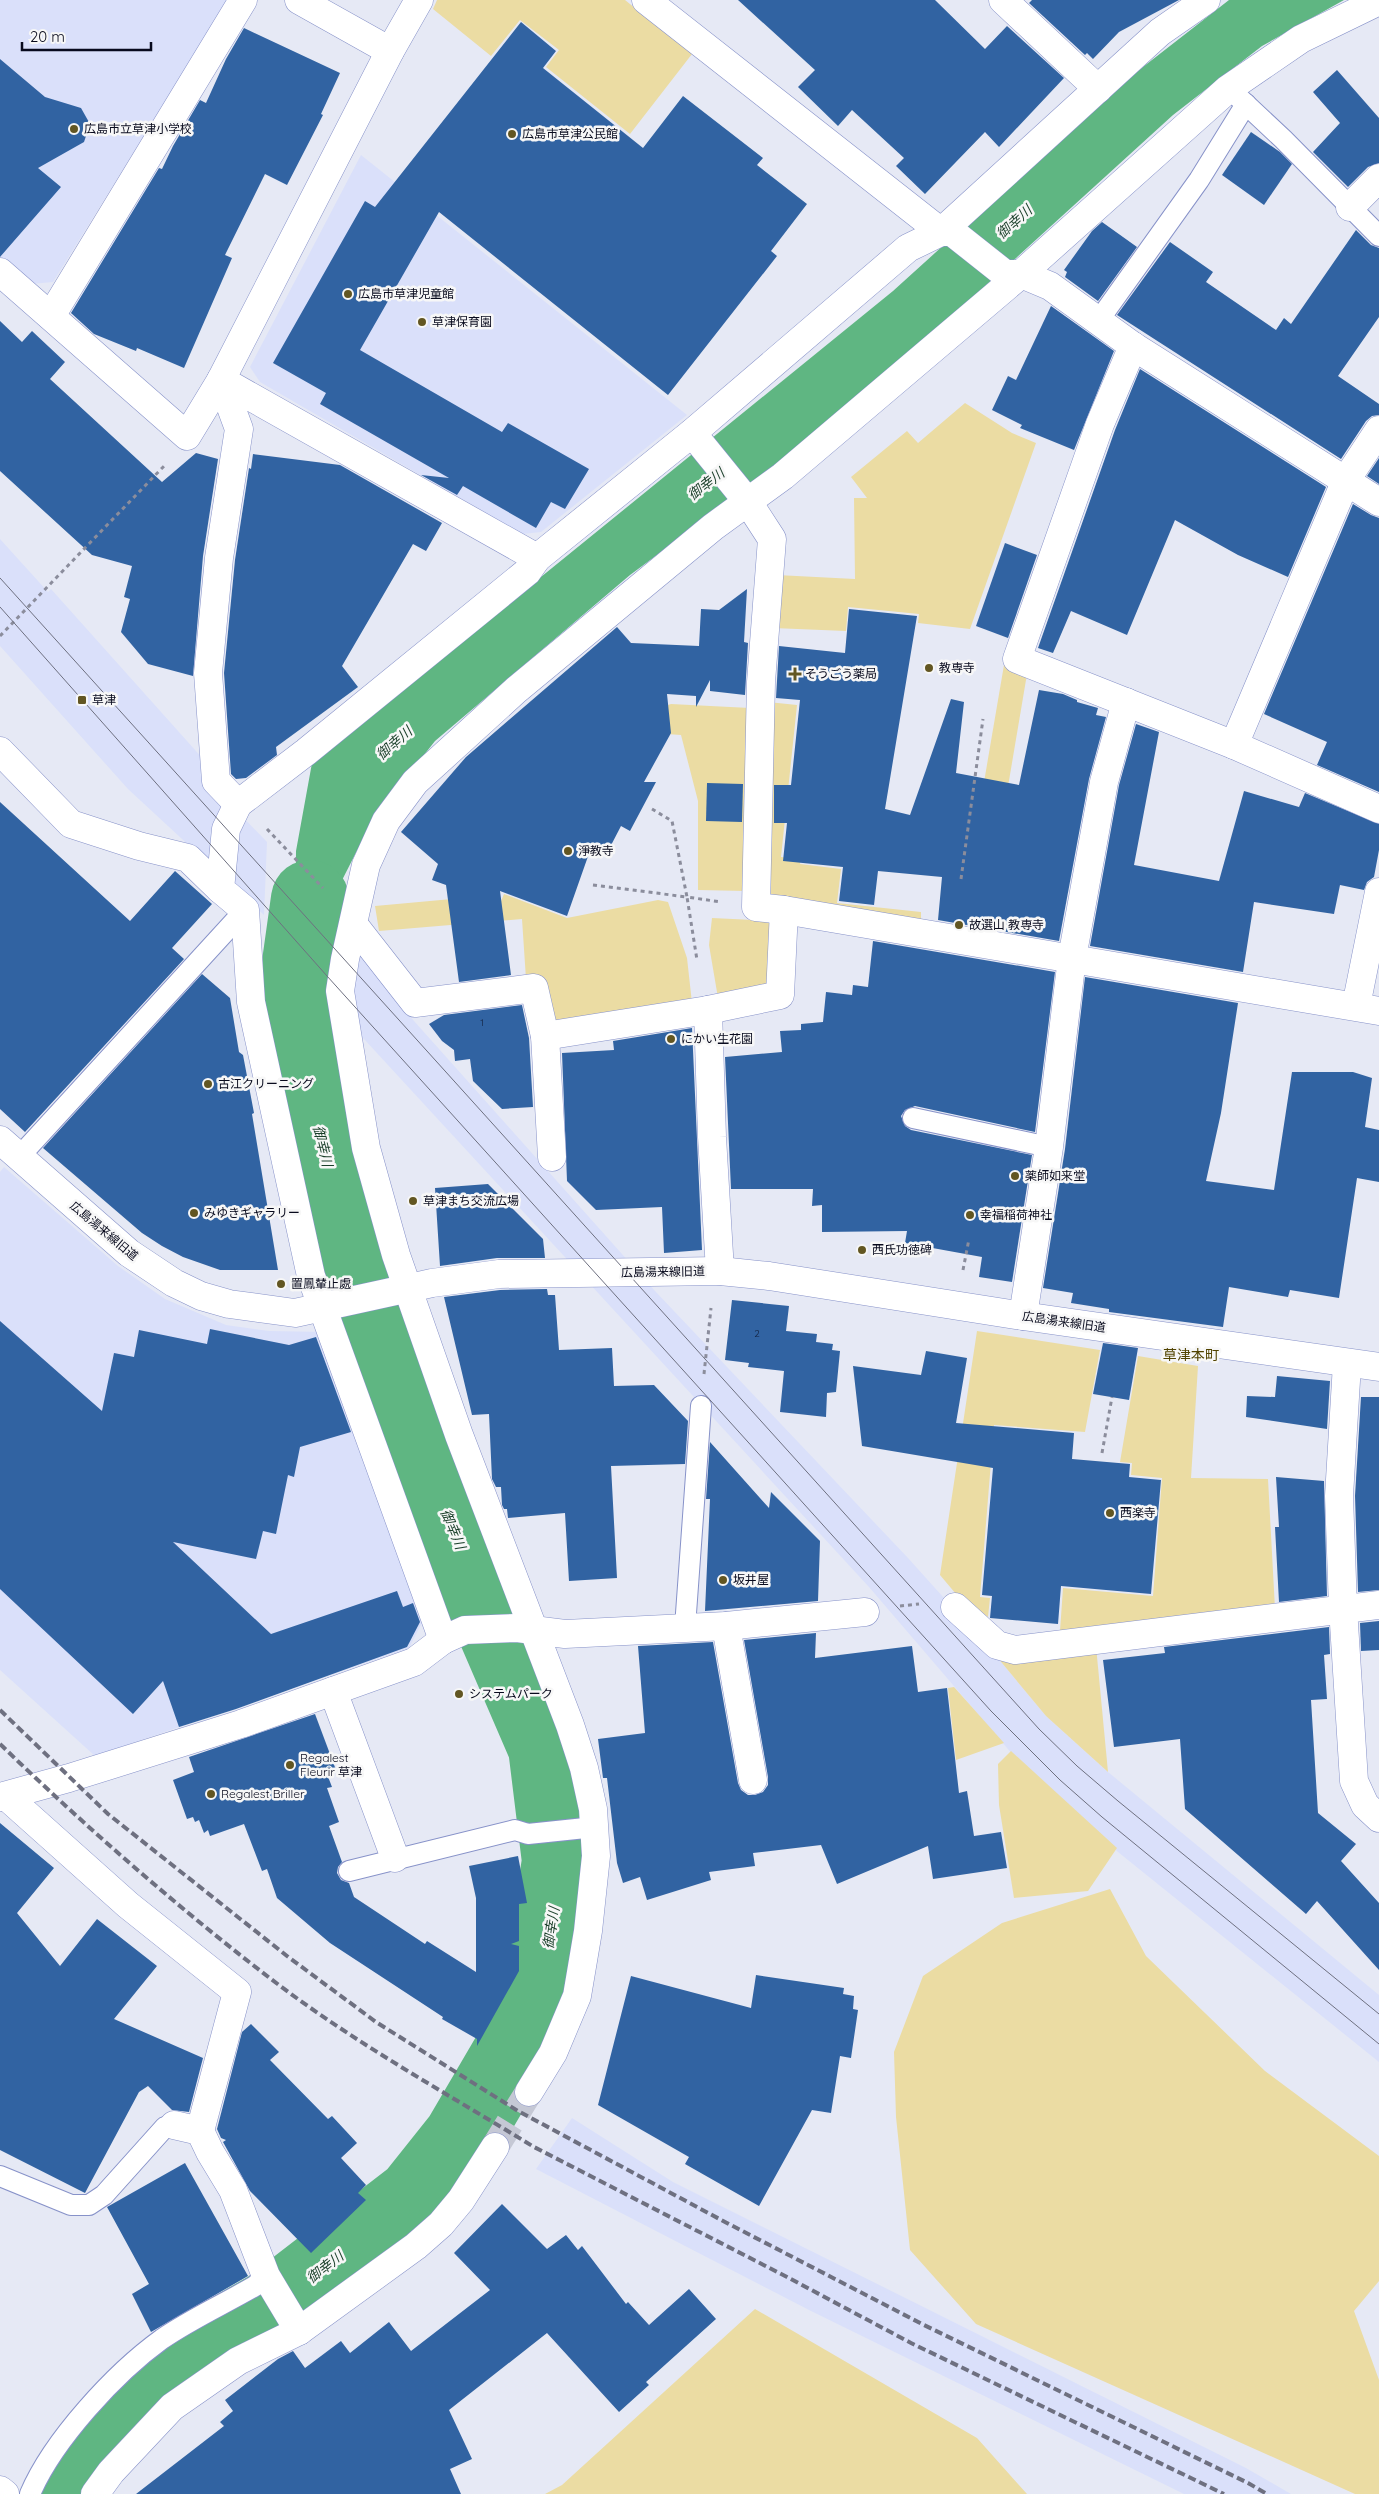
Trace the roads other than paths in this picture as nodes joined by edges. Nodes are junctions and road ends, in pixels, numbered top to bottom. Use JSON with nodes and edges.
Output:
{"nodes":[{"id":1,"x":243,"y":0,"type":"edge"},
{"id":2,"x":299,"y":0,"type":"edge"},
{"id":3,"x":419,"y":0,"type":"edge"},
{"id":4,"x":646,"y":0,"type":"edge"},
{"id":5,"x":1003,"y":0,"type":"edge"},
{"id":6,"x":1206,"y":0,"type":"edge"},
{"id":7,"x":1379,"y":1,"type":"edge"},
{"id":8,"x":390,"y":51,"type":"junction"},
{"id":9,"x":1098,"y":89,"type":"junction"},
{"id":10,"x":1237,"y":96,"type":"junction"},
{"id":11,"x":1379,"y":178,"type":"edge"},
{"id":12,"x":1350,"y":206,"type":"junction"},
{"id":13,"x":946,"y":232,"type":"junction"},
{"id":14,"x":1379,"y":236,"type":"edge"},
{"id":15,"x":0,"y":272,"type":"edge"},
{"id":16,"x":1013,"y":274,"type":"junction"},
{"id":17,"x":51,"y":316,"type":"junction"},
{"id":18,"x":1099,"y":320,"type":"junction"},
{"id":19,"x":1133,"y":346,"type":"junction"},
{"id":20,"x":221,"y":380,"type":"junction"},
{"id":21,"x":1379,"y":430,"type":"edge"},
{"id":22,"x":695,"y":437,"type":"junction"},
{"id":23,"x":1346,"y":480,"type":"junction"},
{"id":24,"x":746,"y":500,"type":"junction"},
{"id":25,"x":1379,"y":502,"type":"edge"},
{"id":26,"x":537,"y":558,"type":"junction"},
{"id":27,"x":1126,"y":702,"type":"junction"},
{"id":28,"x":1234,"y":745,"type":"junction"},
{"id":29,"x":0,"y":751,"type":"edge"},
{"id":30,"x":238,"y":804,"type":"junction"},
{"id":31,"x":1379,"y":809,"type":"edge"},
{"id":32,"x":220,"y":889,"type":"junction"},
{"id":33,"x":1379,"y":892,"type":"edge"},
{"id":34,"x":245,"y":910,"type":"junction"},
{"id":35,"x":784,"y":910,"type":"junction"},
{"id":36,"x":354,"y":925,"type":"junction"},
{"id":37,"x":1072,"y":958,"type":"junction"},
{"id":38,"x":1368,"y":1008,"type":"edge"},
{"id":39,"x":708,"y":1010,"type":"junction"},
{"id":40,"x":545,"y":1036,"type":"junction"},
{"id":41,"x":913,"y":1118,"type":"dead end"},
{"id":42,"x":1049,"y":1147,"type":"junction"},
{"id":43,"x":7,"y":1152,"type":"edge"},
{"id":44,"x":552,"y":1158,"type":"dead end"},
{"id":45,"x":720,"y":1271,"type":"junction"},
{"id":46,"x":399,"y":1290,"type":"junction"},
{"id":47,"x":328,"y":1305,"type":"junction"},
{"id":48,"x":1023,"y":1316,"type":"junction"},
{"id":49,"x":1347,"y":1364,"type":"junction"},
{"id":50,"x":1379,"y":1367,"type":"edge"},
{"id":51,"x":701,"y":1406,"type":"road end"},
{"id":52,"x":1379,"y":1605,"type":"edge"},
{"id":53,"x":955,"y":1607,"type":"road end"},
{"id":54,"x":1343,"y":1608,"type":"junction"},
{"id":55,"x":865,"y":1612,"type":"road end"},
{"id":56,"x":726,"y":1626,"type":"junction"},
{"id":57,"x":685,"y":1627,"type":"junction"},
{"id":58,"x":525,"y":1629,"type":"junction"},
{"id":59,"x":446,"y":1638,"type":"junction"},
{"id":60,"x":333,"y":1691,"type":"junction"},
{"id":61,"x":753,"y":1780,"type":"dead end"},
{"id":62,"x":3,"y":1796,"type":"edge"},
{"id":63,"x":1379,"y":1818,"type":"edge"},
{"id":64,"x":590,"y":1827,"type":"junction"},
{"id":65,"x":395,"y":1858,"type":"junction"},
{"id":66,"x":349,"y":1871,"type":"dead end"},
{"id":67,"x":529,"y":2092,"type":"tunnel mouth"},
{"id":68,"x":174,"y":2125,"type":"joint"},
{"id":69,"x":200,"y":2131,"type":"junction"},
{"id":70,"x":495,"y":2147,"type":"tunnel mouth"},
{"id":71,"x":0,"y":2176,"type":"edge"},
{"id":72,"x":268,"y":2280,"type":"junction"},
{"id":73,"x":295,"y":2324,"type":"junction"},
{"id":74,"x":0,"y":2490,"type":"edge"},
{"id":75,"x":5,"y":2494,"type":"edge"},
{"id":76,"x":30,"y":2494,"type":"edge"},
{"id":77,"x":95,"y":2494,"type":"edge"}],
"edges":[{"from":1,"to":17,"type":"street"},
{"from":2,"to":8,"type":"street"},
{"from":3,"to":8,"type":"street"},
{"from":4,"to":13,"type":"street"},
{"from":5,"to":9,"type":"street"},
{"from":6,"to":9,"type":"street"},
{"from":7,"to":10,"type":"street"},
{"from":8,"to":20,"type":"street"},
{"from":9,"to":13,"type":"street"},
{"from":10,"to":12,"type":"lane"},
{"from":10,"to":16,"type":"street"},
{"from":10,"to":18,"type":"lane"},
{"from":11,"to":12,"type":"street"},
{"from":12,"to":14,"type":"lane"},
{"from":13,"to":16,"type":"street"},
{"from":13,"to":22,"type":"street"},
{"from":15,"to":17,"type":"street"},
{"from":16,"to":18,"type":"street"},
{"from":16,"to":24,"type":"street"},
{"from":17,"to":20,"type":"street"},
{"from":18,"to":19,"type":"street"},
{"from":19,"to":23,"type":"street"},
{"from":19,"to":27,"type":"street"},
{"from":20,"to":26,"type":"street"},
{"from":20,"to":30,"type":"street"},
{"from":21,"to":23,"type":"street"},
{"from":22,"to":24,"type":"street"},
{"from":22,"to":26,"type":"street"},
{"from":23,"to":25,"type":"street"},
{"from":23,"to":28,"type":"street"},
{"from":24,"to":35,"type":"street"},
{"from":24,"to":36,"type":"street"},
{"from":26,"to":30,"type":"street"},
{"from":27,"to":28,"type":"street"},
{"from":27,"to":37,"type":"street"},
{"from":28,"to":31,"type":"street"},
{"from":29,"to":32,"type":"street"},
{"from":30,"to":32,"type":"street"},
{"from":32,"to":34,"type":"street"},
{"from":33,"to":38,"type":"street"},
{"from":34,"to":43,"type":"lane"},
{"from":34,"to":47,"type":"street"},
{"from":35,"to":37,"type":"street"},
{"from":35,"to":39,"type":"street"},
{"from":36,"to":40,"type":"street"},
{"from":36,"to":46,"type":"street"},
{"from":37,"to":38,"type":"street"},
{"from":37,"to":42,"type":"street"},
{"from":39,"to":40,"type":"street"},
{"from":39,"to":45,"type":"street"},
{"from":40,"to":44,"type":"street"},
{"from":41,"to":42,"type":"lane"},
{"from":42,"to":48,"type":"street"},
{"from":43,"to":47,"type":"street","name":"広島湯来線旧道"},
{"from":45,"to":46,"type":"street","name":"広島湯来線旧道"},
{"from":45,"to":48,"type":"street","name":"広島湯来線旧道"},
{"from":46,"to":47,"type":"street","name":"広島湯来線旧道"},
{"from":46,"to":58,"type":"street"},
{"from":47,"to":59,"type":"street"},
{"from":48,"to":49,"type":"street","name":"広島湯来線旧道"},
{"from":49,"to":50,"type":"street","name":"広島湯来線旧道"},
{"from":49,"to":54,"type":"street"},
{"from":51,"to":57,"type":"lane"},
{"from":52,"to":54,"type":"street"},
{"from":53,"to":54,"type":"street"},
{"from":54,"to":63,"type":"street"},
{"from":55,"to":56,"type":"street"},
{"from":56,"to":57,"type":"street"},
{"from":56,"to":61,"type":"street"},
{"from":57,"to":58,"type":"street"},
{"from":58,"to":59,"type":"street"},
{"from":58,"to":64,"type":"street"},
{"from":59,"to":60,"type":"street"},
{"from":60,"to":62,"type":"street"},
{"from":60,"to":65,"type":"street"},
{"from":62,"to":69,"type":"street"},
{"from":64,"to":65,"type":"lane"},
{"from":64,"to":67,"type":"street"},
{"from":65,"to":66,"type":"lane"},
{"from":68,"to":69,"type":"street"},
{"from":68,"to":71,"type":"lane"},
{"from":69,"to":72,"type":"street"},
{"from":70,"to":73,"type":"street"},
{"from":72,"to":73,"type":"street"},
{"from":72,"to":76,"type":"lane"},
{"from":73,"to":77,"type":"street"},
{"from":74,"to":75,"type":"street"}]}
